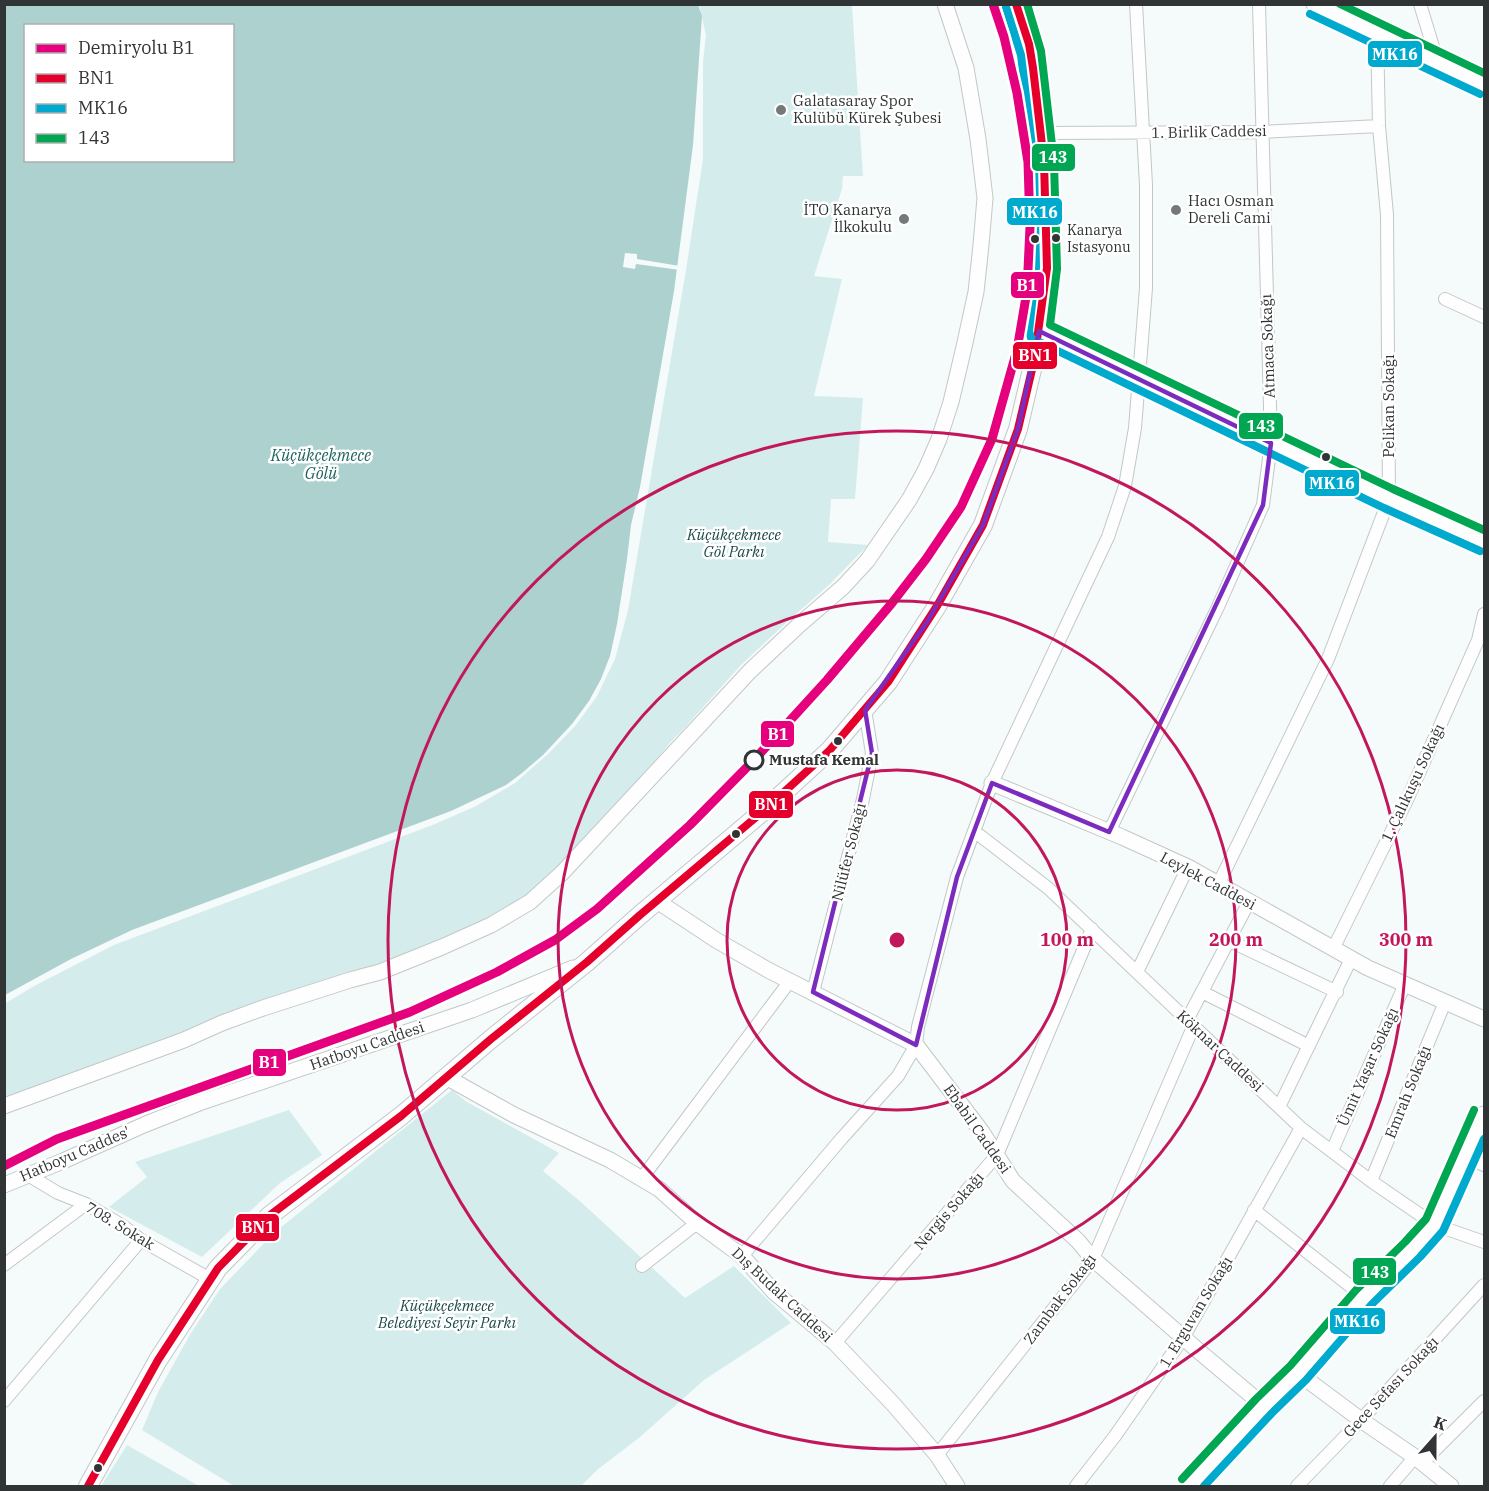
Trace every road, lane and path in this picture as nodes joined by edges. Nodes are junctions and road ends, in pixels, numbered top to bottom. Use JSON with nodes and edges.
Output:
{"nodes":[{"id":1,"x":945,"y":4,"type":"edge"},
{"id":2,"x":1016,"y":4,"type":"edge"},
{"id":3,"x":1136,"y":4,"type":"edge"},
{"id":4,"x":1259,"y":4,"type":"edge"},
{"id":5,"x":1314,"y":4,"type":"edge"},
{"id":6,"x":1340,"y":4,"type":"edge"},
{"id":7,"x":1420,"y":4,"type":"edge"},
{"id":8,"x":1345,"y":20,"type":"junction"},
{"id":9,"x":1377,"y":35,"type":"junction"},
{"id":10,"x":1438,"y":63,"type":"junction"},
{"id":11,"x":1485,"y":84,"type":"edge"},
{"id":12,"x":1379,"y":126,"type":"junction"},
{"id":13,"x":1142,"y":132,"type":"junction"},
{"id":14,"x":1262,"y":132,"type":"junction"},
{"id":15,"x":1040,"y":133,"type":"junction"},
{"id":16,"x":1445,"y":299,"type":"dead end"},
{"id":17,"x":1485,"y":317,"type":"edge"},
{"id":18,"x":1039,"y":331,"type":"junction"},
{"id":19,"x":1138,"y":380,"type":"junction"},
{"id":20,"x":1271,"y":443,"type":"junction"},
{"id":21,"x":1389,"y":499,"type":"junction"},
{"id":22,"x":1485,"y":541,"type":"edge"},
{"id":23,"x":1485,"y":614,"type":"edge"},
{"id":24,"x":864,"y":710,"type":"junction"},
{"id":25,"x":992,"y":783,"type":"junction"},
{"id":26,"x":974,"y":831,"type":"junction"},
{"id":27,"x":1109,"y":832,"type":"junction"},
{"id":28,"x":1188,"y":867,"type":"junction"},
{"id":29,"x":1218,"y":885,"type":"junction"},
{"id":30,"x":657,"y":901,"type":"junction"},
{"id":31,"x":1249,"y":902,"type":"junction"},
{"id":32,"x":1092,"y":929,"type":"junction"},
{"id":33,"x":1230,"y":941,"type":"junction"},
{"id":34,"x":1333,"y":949,"type":"junction"},
{"id":35,"x":1352,"y":959,"type":"junction"},
{"id":36,"x":587,"y":962,"type":"junction"},
{"id":37,"x":1137,"y":972,"type":"junction"},
{"id":38,"x":790,"y":981,"type":"junction"},
{"id":39,"x":1405,"y":984,"type":"junction"},
{"id":40,"x":813,"y":992,"type":"junction"},
{"id":41,"x":1202,"y":992,"type":"junction"},
{"id":42,"x":1336,"y":992,"type":"junction"},
{"id":43,"x":1445,"y":1002,"type":"junction"},
{"id":44,"x":1485,"y":1019,"type":"edge"},
{"id":45,"x":1190,"y":1023,"type":"junction"},
{"id":46,"x":916,"y":1046,"type":"junction"},
{"id":47,"x":1309,"y":1046,"type":"junction"},
{"id":48,"x":446,"y":1077,"type":"junction"},
{"id":49,"x":26,"y":1099,"type":"junction"},
{"id":50,"x":4,"y":1106,"type":"edge"},
{"id":51,"x":1280,"y":1107,"type":"junction"},
{"id":52,"x":4,"y":1113,"type":"edge"},
{"id":53,"x":1485,"y":1114,"type":"edge"},
{"id":54,"x":146,"y":1124,"type":"joint"},
{"id":55,"x":1301,"y":1128,"type":"junction"},
{"id":56,"x":1332,"y":1150,"type":"junction"},
{"id":57,"x":997,"y":1155,"type":"junction"},
{"id":58,"x":1465,"y":1157,"type":"junction"},
{"id":59,"x":1485,"y":1165,"type":"edge"},
{"id":60,"x":28,"y":1175,"type":"junction"},
{"id":61,"x":642,"y":1178,"type":"junction"},
{"id":62,"x":1371,"y":1181,"type":"junction"},
{"id":63,"x":4,"y":1185,"type":"edge"},
{"id":64,"x":86,"y":1204,"type":"junction"},
{"id":65,"x":1254,"y":1210,"type":"junction"},
{"id":66,"x":697,"y":1223,"type":"junction"},
{"id":67,"x":1435,"y":1225,"type":"junction"},
{"id":68,"x":141,"y":1240,"type":"junction"},
{"id":69,"x":1485,"y":1242,"type":"edge"},
{"id":70,"x":742,"y":1256,"type":"junction"},
{"id":71,"x":1093,"y":1259,"type":"junction"},
{"id":72,"x":4,"y":1265,"type":"edge"},
{"id":73,"x":642,"y":1266,"type":"dead end"},
{"id":74,"x":210,"y":1279,"type":"junction"},
{"id":75,"x":1485,"y":1286,"type":"edge"},
{"id":76,"x":1364,"y":1297,"type":"junction"},
{"id":77,"x":1183,"y":1338,"type":"junction"},
{"id":78,"x":835,"y":1343,"type":"junction"},
{"id":79,"x":1298,"y":1373,"type":"junction"},
{"id":80,"x":4,"y":1401,"type":"edge"},
{"id":81,"x":1485,"y":1401,"type":"edge"},
{"id":82,"x":1264,"y":1406,"type":"junction"},
{"id":83,"x":1361,"y":1420,"type":"junction"},
{"id":84,"x":937,"y":1455,"type":"junction"},
{"id":85,"x":1418,"y":1460,"type":"junction"},
{"id":86,"x":88,"y":1486,"type":"edge"},
{"id":87,"x":957,"y":1486,"type":"edge"},
{"id":88,"x":1076,"y":1486,"type":"edge"},
{"id":89,"x":1190,"y":1486,"type":"edge"},
{"id":90,"x":1297,"y":1486,"type":"edge"},
{"id":91,"x":1390,"y":1486,"type":"edge"},
{"id":92,"x":1451,"y":1486,"type":"edge"}],
"edges":[{"from":1,"to":49,"type":"street"},
{"from":2,"to":15,"type":"main road"},
{"from":3,"to":13,"type":"street"},
{"from":4,"to":14,"type":"street","name":"Atmaca Sokağı"},
{"from":5,"to":8,"type":"street"},
{"from":6,"to":8,"type":"street"},
{"from":7,"to":10,"type":"street"},
{"from":8,"to":9,"type":"street"},
{"from":9,"to":10,"type":"street"},
{"from":9,"to":12,"type":"street","name":"Pelikan Sokağı"},
{"from":10,"to":11,"type":"street"},
{"from":12,"to":14,"type":"street","name":"1. Birlik Caddesi"},
{"from":12,"to":21,"type":"street","name":"Pelikan Sokağı"},
{"from":13,"to":14,"type":"street","name":"1. Birlik Caddesi"},
{"from":13,"to":15,"type":"street","name":"1. Birlik Caddesi"},
{"from":13,"to":19,"type":"street"},
{"from":14,"to":20,"type":"street","name":"Atmaca Sokağı"},
{"from":15,"to":18,"type":"main road"},
{"from":16,"to":17,"type":"street"},
{"from":18,"to":19,"type":"street"},
{"from":18,"to":24,"type":"main road"},
{"from":19,"to":20,"type":"street"},
{"from":19,"to":25,"type":"street"},
{"from":20,"to":21,"type":"street"},
{"from":20,"to":27,"type":"street","name":"Atmaca Sokağı"},
{"from":21,"to":22,"type":"street"},
{"from":21,"to":29,"type":"street","name":"Pelikan Sokağı"},
{"from":23,"to":34,"type":"street","name":"1. Çalıkuşu Sokağı"},
{"from":24,"to":30,"type":"main road"},
{"from":24,"to":40,"type":"street","name":"Nilüfer Sokağı"},
{"from":25,"to":26,"type":"street"},
{"from":25,"to":27,"type":"street","name":"Leylek Caddesi"},
{"from":26,"to":32,"type":"street","name":"Köknar Caddesi"},
{"from":26,"to":46,"type":"street"},
{"from":27,"to":28,"type":"street","name":"Leylek Caddesi"},
{"from":28,"to":29,"type":"street","name":"Leylek Caddesi"},
{"from":28,"to":37,"type":"street"},
{"from":29,"to":31,"type":"street","name":"Leylek Caddesi"},
{"from":30,"to":36,"type":"main road"},
{"from":30,"to":38,"type":"street","name":"Ebabil Caddesi"},
{"from":31,"to":33,"type":"street","name":"Zambak Sokağı"},
{"from":31,"to":34,"type":"street","name":"Leylek Caddesi"},
{"from":32,"to":37,"type":"street","name":"Köknar Caddesi"},
{"from":32,"to":57,"type":"street","name":"Nergis Sokağı"},
{"from":33,"to":41,"type":"street","name":"Zambak Sokağı"},
{"from":33,"to":42,"type":"street"},
{"from":34,"to":35,"type":"street","name":"Leylek Caddesi"},
{"from":35,"to":39,"type":"street","name":"Leylek Caddesi"},
{"from":35,"to":42,"type":"street"},
{"from":36,"to":48,"type":"main road"},
{"from":36,"to":54,"type":"street","name":"Hatboyu Caddesi"},
{"from":37,"to":45,"type":"street","name":"Köknar Caddesi"},
{"from":38,"to":40,"type":"street","name":"Ebabil Caddesi"},
{"from":38,"to":61,"type":"street"},
{"from":39,"to":43,"type":"street","name":"Leylek Caddesi"},
{"from":39,"to":56,"type":"street","name":"Ümit Yaşar Sokağı"},
{"from":40,"to":46,"type":"street","name":"Ebabil Caddesi"},
{"from":41,"to":45,"type":"street","name":"Zambak Sokağı"},
{"from":41,"to":47,"type":"street"},
{"from":42,"to":47,"type":"street"},
{"from":43,"to":44,"type":"street","name":"Leylek Caddesi"},
{"from":43,"to":62,"type":"street","name":"Emrah Sokağı"},
{"from":45,"to":51,"type":"street","name":"Köknar Caddesi"},
{"from":45,"to":71,"type":"street","name":"Zambak Sokağı"},
{"from":46,"to":57,"type":"street","name":"Ebabil Caddesi"},
{"from":46,"to":70,"type":"street"},
{"from":47,"to":51,"type":"street"},
{"from":48,"to":61,"type":"street","name":"Dış Budak Caddesi"},
{"from":48,"to":74,"type":"main road"},
{"from":49,"to":50,"type":"street"},
{"from":49,"to":52,"type":"street"},
{"from":51,"to":55,"type":"street","name":"Köknar Caddesi"},
{"from":53,"to":58,"type":"street"},
{"from":54,"to":60,"type":"street","name":"Hatboyu Caddes'"},
{"from":55,"to":56,"type":"street","name":"Köknar Caddesi"},
{"from":55,"to":65,"type":"street","name":"1. Erguvan Sokağı"},
{"from":56,"to":62,"type":"street","name":"Köknar Caddesi"},
{"from":57,"to":71,"type":"street","name":"Ebabil Caddesi"},
{"from":57,"to":78,"type":"street","name":"Nergis Sokağı"},
{"from":58,"to":59,"type":"street"},
{"from":58,"to":67,"type":"street"},
{"from":60,"to":63,"type":"street","name":"Hatboyu Caddes'"},
{"from":60,"to":64,"type":"street","name":"708. Sokak"},
{"from":61,"to":66,"type":"street","name":"Dış Budak Caddesi"},
{"from":62,"to":67,"type":"street","name":"Köknar Caddesi"},
{"from":64,"to":68,"type":"street","name":"708. Sokak"},
{"from":64,"to":72,"type":"street"},
{"from":65,"to":76,"type":"street"},
{"from":65,"to":77,"type":"street","name":"1. Erguvan Sokağı"},
{"from":66,"to":70,"type":"street","name":"Dış Budak Caddesi"},
{"from":66,"to":73,"type":"street"},
{"from":67,"to":69,"type":"street","name":"Köknar Caddesi"},
{"from":67,"to":76,"type":"street"},
{"from":68,"to":74,"type":"street","name":"708. Sokak"},
{"from":68,"to":80,"type":"street"},
{"from":70,"to":78,"type":"street","name":"Dış Budak Caddesi"},
{"from":71,"to":77,"type":"street","name":"Ebabil Caddesi"},
{"from":71,"to":84,"type":"street","name":"Zambak Sokağı"},
{"from":74,"to":86,"type":"main road"},
{"from":75,"to":83,"type":"street","name":"Gece Sefası Sokağı"},
{"from":76,"to":79,"type":"street"},
{"from":77,"to":82,"type":"street","name":"Ebabil Caddesi"},
{"from":77,"to":88,"type":"street","name":"1. Erguvan Sokağı"},
{"from":78,"to":84,"type":"street","name":"Dış Budak Caddesi"},
{"from":79,"to":82,"type":"street"},
{"from":79,"to":83,"type":"street"},
{"from":81,"to":85,"type":"street"},
{"from":82,"to":89,"type":"street"},
{"from":83,"to":85,"type":"street"},
{"from":83,"to":90,"type":"street","name":"Gece Sefası Sokağı"},
{"from":84,"to":87,"type":"street","name":"Dış Budak Caddesi"},
{"from":85,"to":91,"type":"street"},
{"from":85,"to":92,"type":"street"}]}
